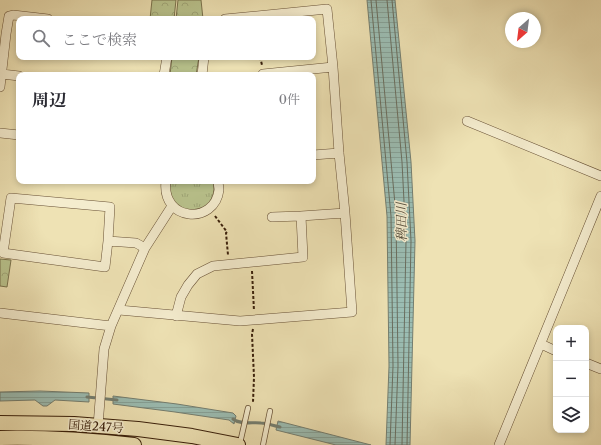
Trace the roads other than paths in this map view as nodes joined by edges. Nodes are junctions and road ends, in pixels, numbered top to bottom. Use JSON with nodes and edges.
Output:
{"nodes":[{"id":1,"x":22,"y":16,"type":"edge"},
{"id":2,"x":256,"y":16,"type":"edge"},
{"id":3,"x":3,"y":34,"type":"edge"},
{"id":4,"x":166,"y":60,"type":"edge"},
{"id":5,"x":204,"y":60,"type":"edge"},
{"id":6,"x":333,"y":67,"type":"junction"},
{"id":7,"x":164,"y":72,"type":"edge"},
{"id":8,"x":202,"y":72,"type":"edge"},
{"id":9,"x":283,"y":72,"type":"edge"},
{"id":10,"x":2,"y":74,"type":"junction"},
{"id":11,"x":16,"y":76,"type":"edge"},
{"id":12,"x":0,"y":87,"type":"edge"},
{"id":13,"x":467,"y":121,"type":"dead end"},
{"id":14,"x":0,"y":133,"type":"edge"},
{"id":15,"x":16,"y":135,"type":"edge"},
{"id":16,"x":339,"y":153,"type":"junction"},
{"id":17,"x":316,"y":155,"type":"edge"},
{"id":18,"x":601,"y":176,"type":"edge"},
{"id":19,"x":166,"y":184,"type":"edge"},
{"id":20,"x":218,"y":184,"type":"edge"},
{"id":21,"x":601,"y":196,"type":"edge"},
{"id":22,"x":172,"y":206,"type":"junction"},
{"id":23,"x":345,"y":213,"type":"junction"},
{"id":24,"x":301,"y":216,"type":"junction"},
{"id":25,"x":272,"y":217,"type":"dead end"},
{"id":26,"x":4,"y":226,"type":"edge"},
{"id":27,"x":108,"y":241,"type":"junction"},
{"id":28,"x":144,"y":248,"type":"junction"},
{"id":29,"x":119,"y":310,"type":"junction"},
{"id":30,"x":0,"y":313,"type":"edge"},
{"id":31,"x":176,"y":316,"type":"junction"},
{"id":32,"x":111,"y":326,"type":"junction"},
{"id":33,"x":541,"y":344,"type":"junction"},
{"id":34,"x":553,"y":350,"type":"edge"},
{"id":35,"x":589,"y":364,"type":"edge"},
{"id":36,"x":601,"y":369,"type":"edge"},
{"id":37,"x":250,"y":408,"type":"road end"},
{"id":38,"x":270,"y":411,"type":"dead end"},
{"id":39,"x":0,"y":423,"type":"edge"},
{"id":40,"x":98,"y":426,"type":"junction"},
{"id":41,"x":0,"y":438,"type":"edge"},
{"id":42,"x":240,"y":441,"type":"edge"},
{"id":43,"x":134,"y":445,"type":"edge"},
{"id":44,"x":263,"y":445,"type":"edge"},
{"id":45,"x":499,"y":445,"type":"edge"}],
"edges":[{"from":1,"to":3,"type":"street"},
{"from":2,"to":6,"type":"street"},
{"from":3,"to":10,"type":"street"},
{"from":4,"to":7,"type":"street"},
{"from":5,"to":8,"type":"street"},
{"from":6,"to":9,"type":"street"},
{"from":6,"to":16,"type":"street"},
{"from":10,"to":11,"type":"street"},
{"from":10,"to":12,"type":"street"},
{"from":13,"to":18,"type":"street"},
{"from":14,"to":15,"type":"street"},
{"from":16,"to":17,"type":"street"},
{"from":16,"to":23,"type":"street"},
{"from":19,"to":22,"type":"street"},
{"from":20,"to":22,"type":"street"},
{"from":21,"to":33,"type":"street"},
{"from":22,"to":28,"type":"street"},
{"from":23,"to":24,"type":"street"},
{"from":23,"to":31,"type":"street"},
{"from":24,"to":25,"type":"street"},
{"from":24,"to":31,"type":"street"},
{"from":26,"to":27,"type":"street"},
{"from":26,"to":27,"type":"street"},
{"from":27,"to":28,"type":"street"},
{"from":28,"to":29,"type":"street"},
{"from":29,"to":31,"type":"street"},
{"from":29,"to":32,"type":"street"},
{"from":30,"to":32,"type":"street"},
{"from":32,"to":40,"type":"street"},
{"from":33,"to":34,"type":"street"},
{"from":33,"to":45,"type":"street"},
{"from":35,"to":36,"type":"street"},
{"from":37,"to":42,"type":"lane"},
{"from":38,"to":44,"type":"lane"},
{"from":39,"to":40,"type":"highway","name":"国道247号"},
{"from":40,"to":42,"type":"highway","name":"国道247号"},
{"from":41,"to":43,"type":"highway","name":"国道247号"}]}
